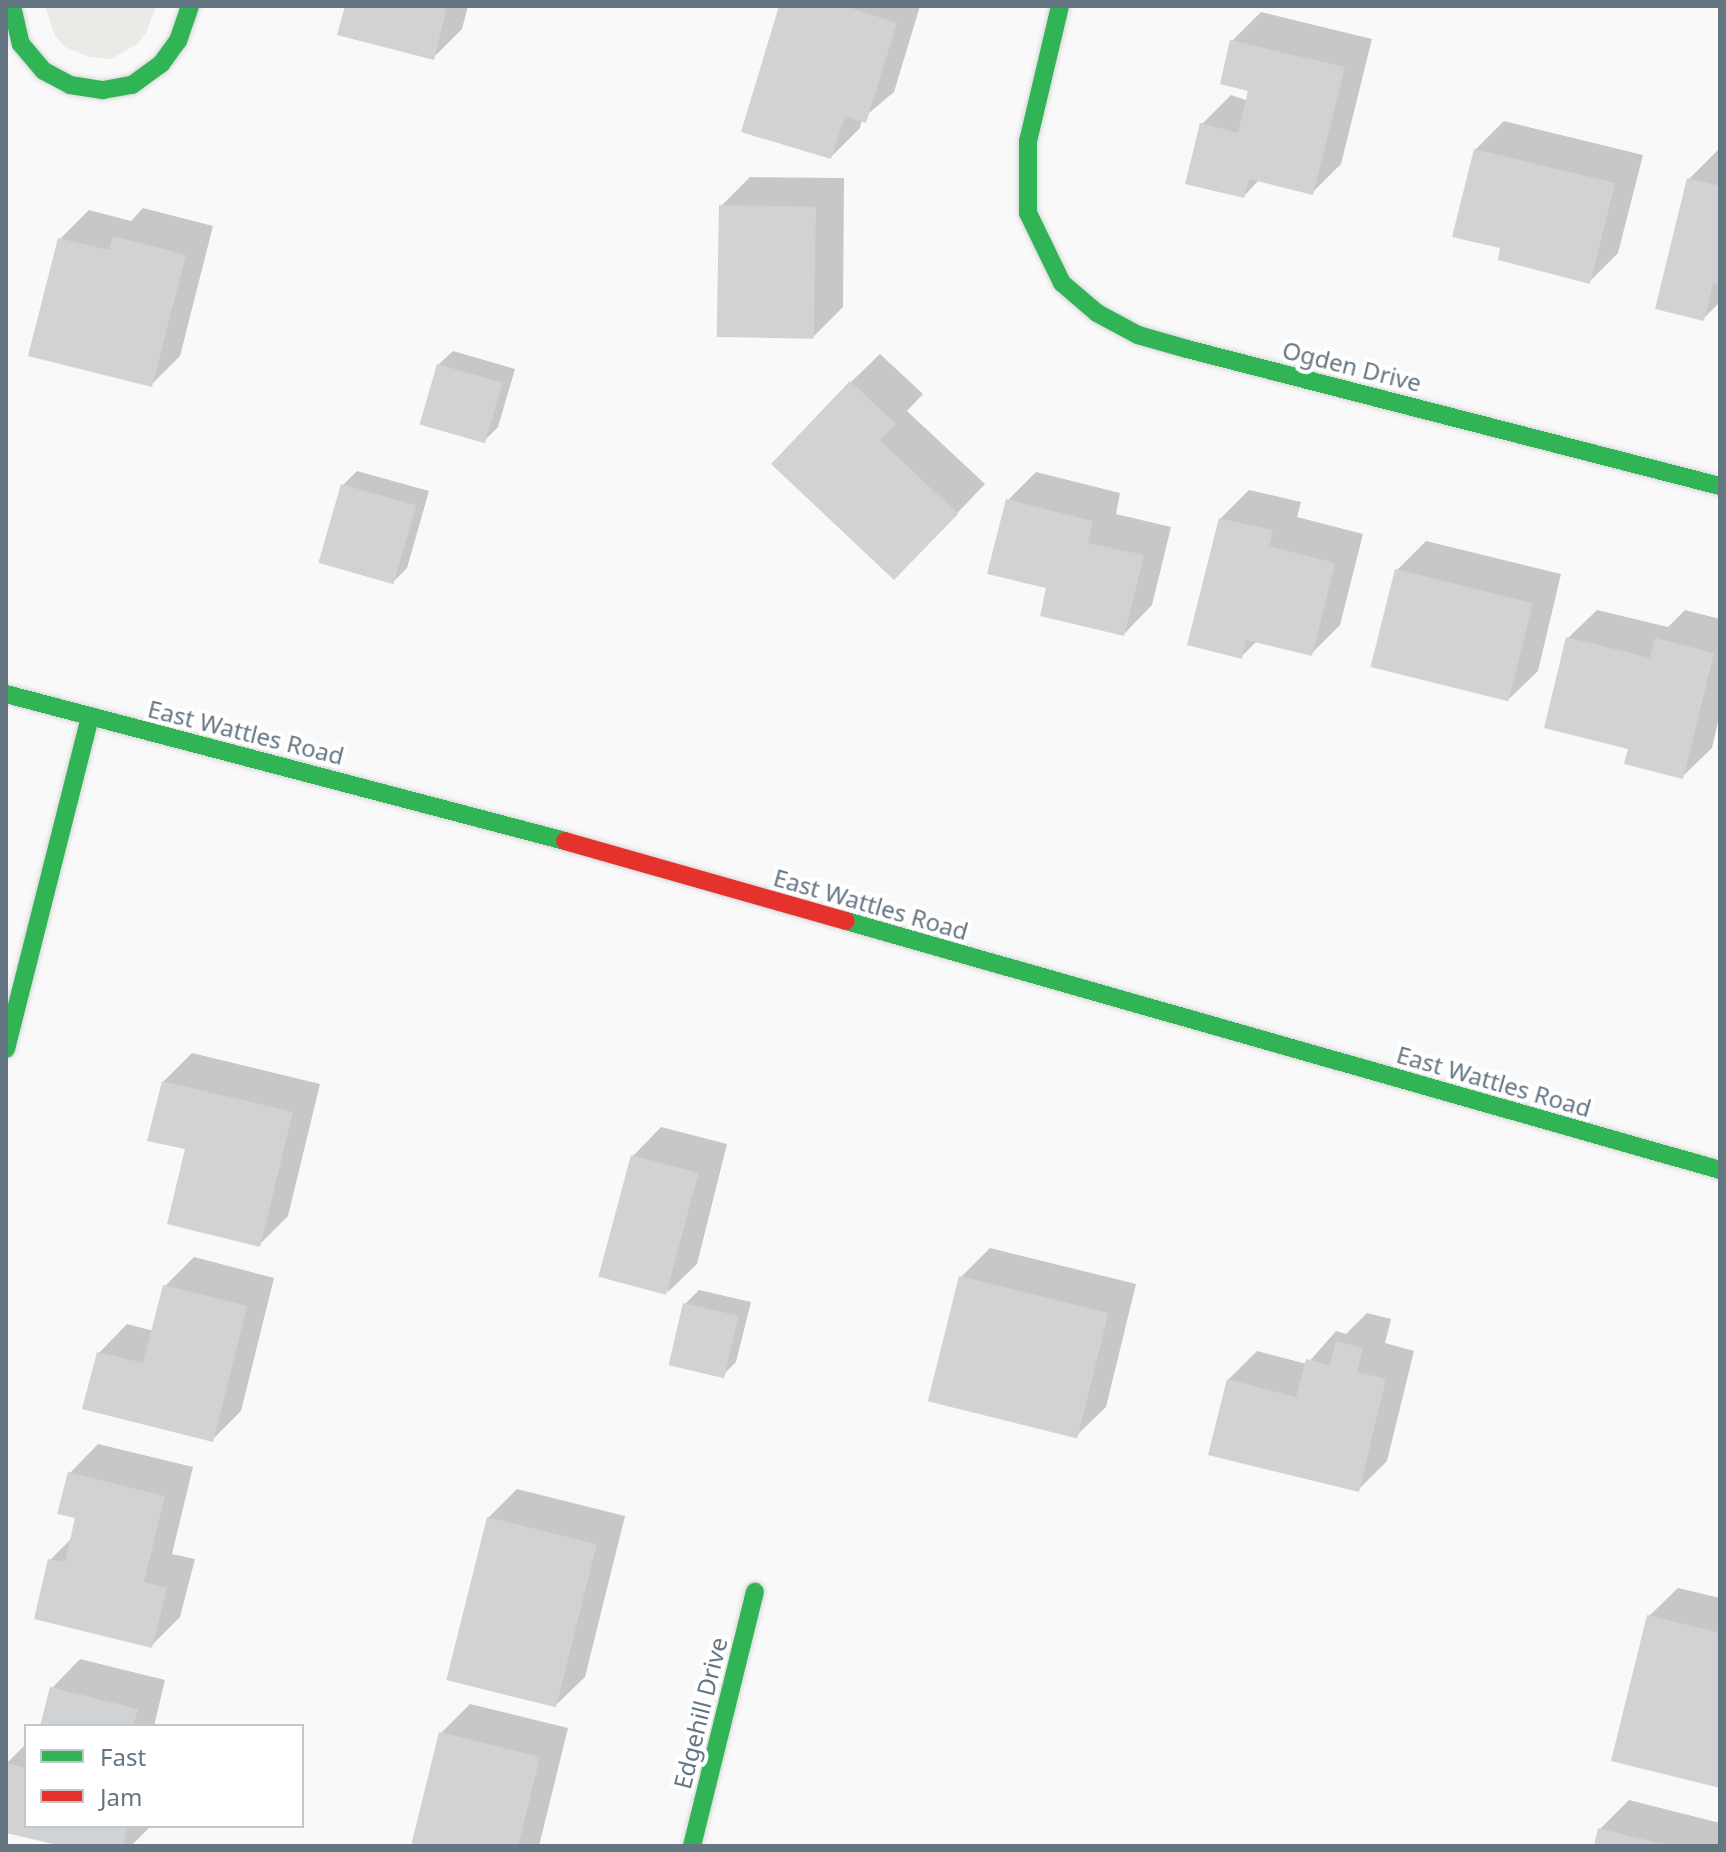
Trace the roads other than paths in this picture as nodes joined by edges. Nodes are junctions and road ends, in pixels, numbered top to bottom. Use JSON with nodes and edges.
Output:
{"nodes":[{"id":1,"x":12,"y":6,"type":"edge"},
{"id":2,"x":190,"y":6,"type":"edge"},
{"id":3,"x":1060,"y":6,"type":"edge"},
{"id":4,"x":1720,"y":486,"type":"edge"},
{"id":5,"x":6,"y":694,"type":"edge"},
{"id":6,"x":90,"y":716,"type":"junction"},
{"id":7,"x":6,"y":1049,"type":"edge"},
{"id":8,"x":1720,"y":1170,"type":"edge"},
{"id":9,"x":755,"y":1592,"type":"dead end"},
{"id":10,"x":692,"y":1846,"type":"edge"}],
"edges":[{"from":1,"to":2,"type":"street"},
{"from":3,"to":4,"type":"street","name":"Ogden Drive"},
{"from":5,"to":6,"type":"street","name":"East Wattles Road"},
{"from":6,"to":7,"type":"street"},
{"from":6,"to":8,"type":"street","name":"East Wattles Road"},
{"from":9,"to":10,"type":"street","name":"Edgehill Drive"}]}
